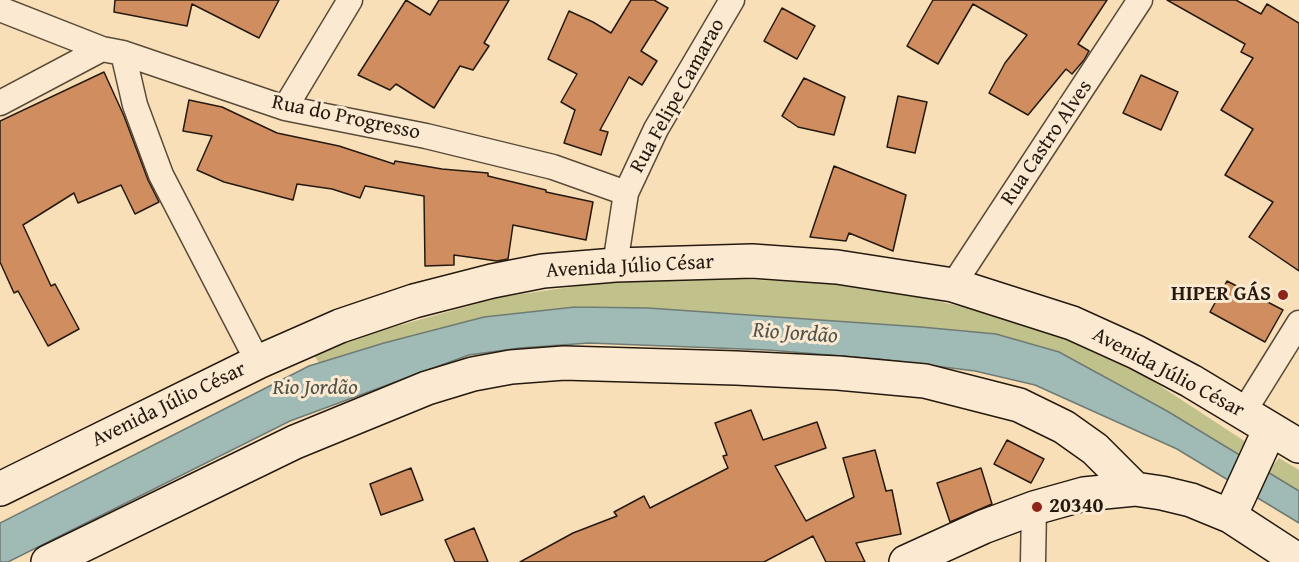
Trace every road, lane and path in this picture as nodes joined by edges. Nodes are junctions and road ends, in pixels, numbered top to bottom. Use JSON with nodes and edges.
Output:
{"nodes":[{"id":1,"x":350,"y":0,"type":"edge"},
{"id":2,"x":732,"y":0,"type":"edge"},
{"id":3,"x":1140,"y":0,"type":"edge"},
{"id":4,"x":0,"y":9,"type":"edge"},
{"id":5,"x":113,"y":51,"type":"junction"},
{"id":6,"x":0,"y":103,"type":"edge"},
{"id":7,"x":285,"y":108,"type":"junction"},
{"id":8,"x":627,"y":193,"type":"junction"},
{"id":9,"x":615,"y":265,"type":"junction"},
{"id":10,"x":953,"y":285,"type":"junction"},
{"id":11,"x":1299,"y":323,"type":"edge"},
{"id":12,"x":258,"y":362,"type":"junction"},
{"id":13,"x":1259,"y":427,"type":"junction"},
{"id":14,"x":1299,"y":446,"type":"edge"},
{"id":15,"x":0,"y":489,"type":"edge"},
{"id":16,"x":1135,"y":489,"type":"junction"},
{"id":17,"x":1034,"y":508,"type":"junction"},
{"id":18,"x":1233,"y":510,"type":"junction"},
{"id":19,"x":1299,"y":561,"type":"edge"},
{"id":20,"x":48,"y":562,"type":"edge"},
{"id":21,"x":906,"y":562,"type":"edge"},
{"id":22,"x":1033,"y":562,"type":"edge"}],
"edges":[{"from":1,"to":7,"type":"street"},
{"from":2,"to":8,"type":"street","name":"Rua Felipe Camarao"},
{"from":3,"to":10,"type":"street","name":"Rua Castro Alves"},
{"from":4,"to":5,"type":"street","name":"Rua do Progresso"},
{"from":5,"to":6,"type":"street"},
{"from":5,"to":7,"type":"street","name":"Rua do Progresso"},
{"from":5,"to":12,"type":"street"},
{"from":7,"to":8,"type":"street","name":"Rua do Progresso"},
{"from":8,"to":9,"type":"street"},
{"from":9,"to":10,"type":"street","name":"Avenida Júlio César"},
{"from":9,"to":12,"type":"street","name":"Avenida Júlio César"},
{"from":10,"to":13,"type":"street","name":"Avenida Júlio César"},
{"from":11,"to":13,"type":"street"},
{"from":12,"to":15,"type":"street","name":"Avenida Júlio César"},
{"from":13,"to":14,"type":"street","name":"Avenida Júlio César"},
{"from":13,"to":18,"type":"street"},
{"from":16,"to":17,"type":"street"},
{"from":16,"to":18,"type":"street"},
{"from":16,"to":20,"type":"street"},
{"from":17,"to":21,"type":"street"},
{"from":17,"to":22,"type":"street"},
{"from":18,"to":19,"type":"street"}]}
